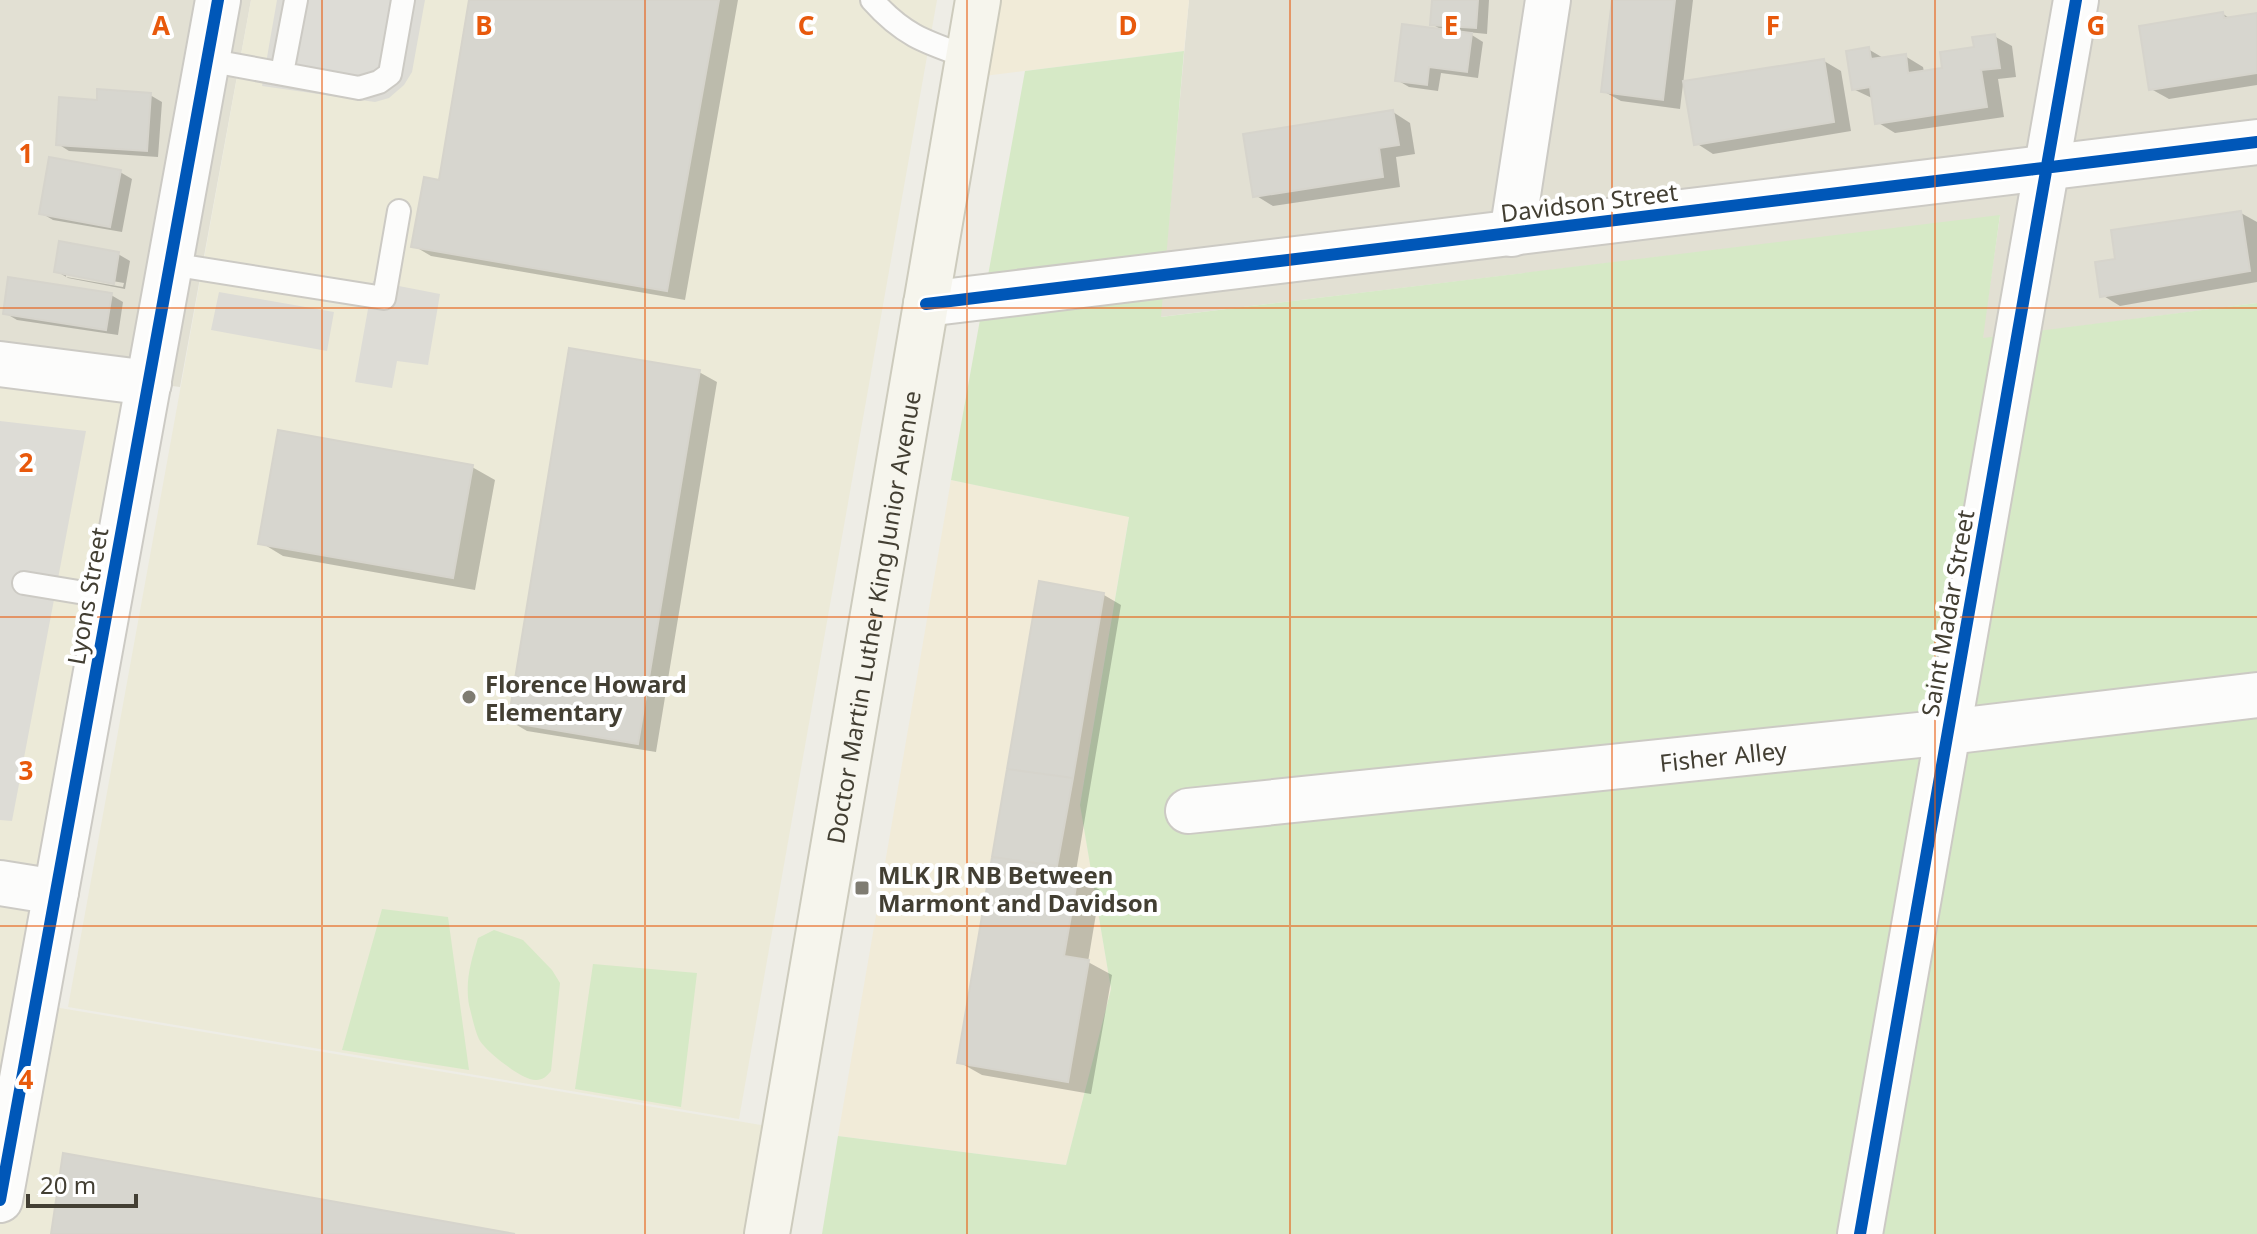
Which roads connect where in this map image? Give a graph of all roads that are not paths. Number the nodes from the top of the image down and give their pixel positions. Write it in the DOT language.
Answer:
graph roads {
  1 [pos="218,0"];
  2 [pos="296,0"];
  3 [pos="403,0"];
  4 [pos="872,0"];
  5 [pos="978,0"];
  6 [pos="1548,0"];
  7 [pos="2076,0"];
  8 [pos="968,57"];
  9 [pos="207,60"];
  10 [pos="282,73"];
  11 [pos="2257,142"];
  12 [pos="2047,168"];
  13 [pos="399,211"];
  14 [pos="1512,234"];
  15 [pos="170,264"];
  16 [pos="926,304"];
  17 [pos="0,364"];
  18 [pos="149,383"];
  19 [pos="24,583"];
  20 [pos="109,597"];
  21 [pos="2257,695"];
  22 [pos="1948,732"];
  23 [pos="1188,811"];
  24 [pos="0,883"];
  25 [pos="56,892"];
  26 [pos="0,1200"];
  27 [pos="767,1234"];
  28 [pos="1860,1234"];
  1 -- 9 [label="street, Lyons Street"];
  2 -- 10 [label="lane"];
  3 -- 10 [label="lane"];
  4 -- 8 [label="lane"];
  5 -- 8 [label="main road, Doctor Martin Luther King Junior Avenue"];
  6 -- 14 [label="street"];
  7 -- 12 [label="street, Saint Madar Street"];
  8 -- 16 [label="main road, Doctor Martin Luther King Junior Avenue"];
  9 -- 10 [label="lane"];
  9 -- 15 [label="street, Lyons Street"];
  11 -- 12 [label="street, Davidson Street"];
  12 -- 14 [label="street, Davidson Street"];
  12 -- 22 [label="street, Saint Madar Street"];
  13 -- 15 [label="lane"];
  14 -- 16 [label="street, Davidson Street"];
  15 -- 18 [label="street, Lyons Street"];
  16 -- 27 [label="main road, Doctor Martin Luther King Junior Avenue"];
  17 -- 18 [label="street"];
  18 -- 20 [label="street, Lyons Street"];
  19 -- 20 [label="lane"];
  20 -- 25 [label="street, Lyons Street"];
  21 -- 22 [label="street, Fisher Alley"];
  22 -- 23 [label="street, Fisher Alley"];
  22 -- 28 [label="street, Saint Madar Street"];
  24 -- 25 [label="street"];
  25 -- 26 [label="street, Lyons Street"];
}
